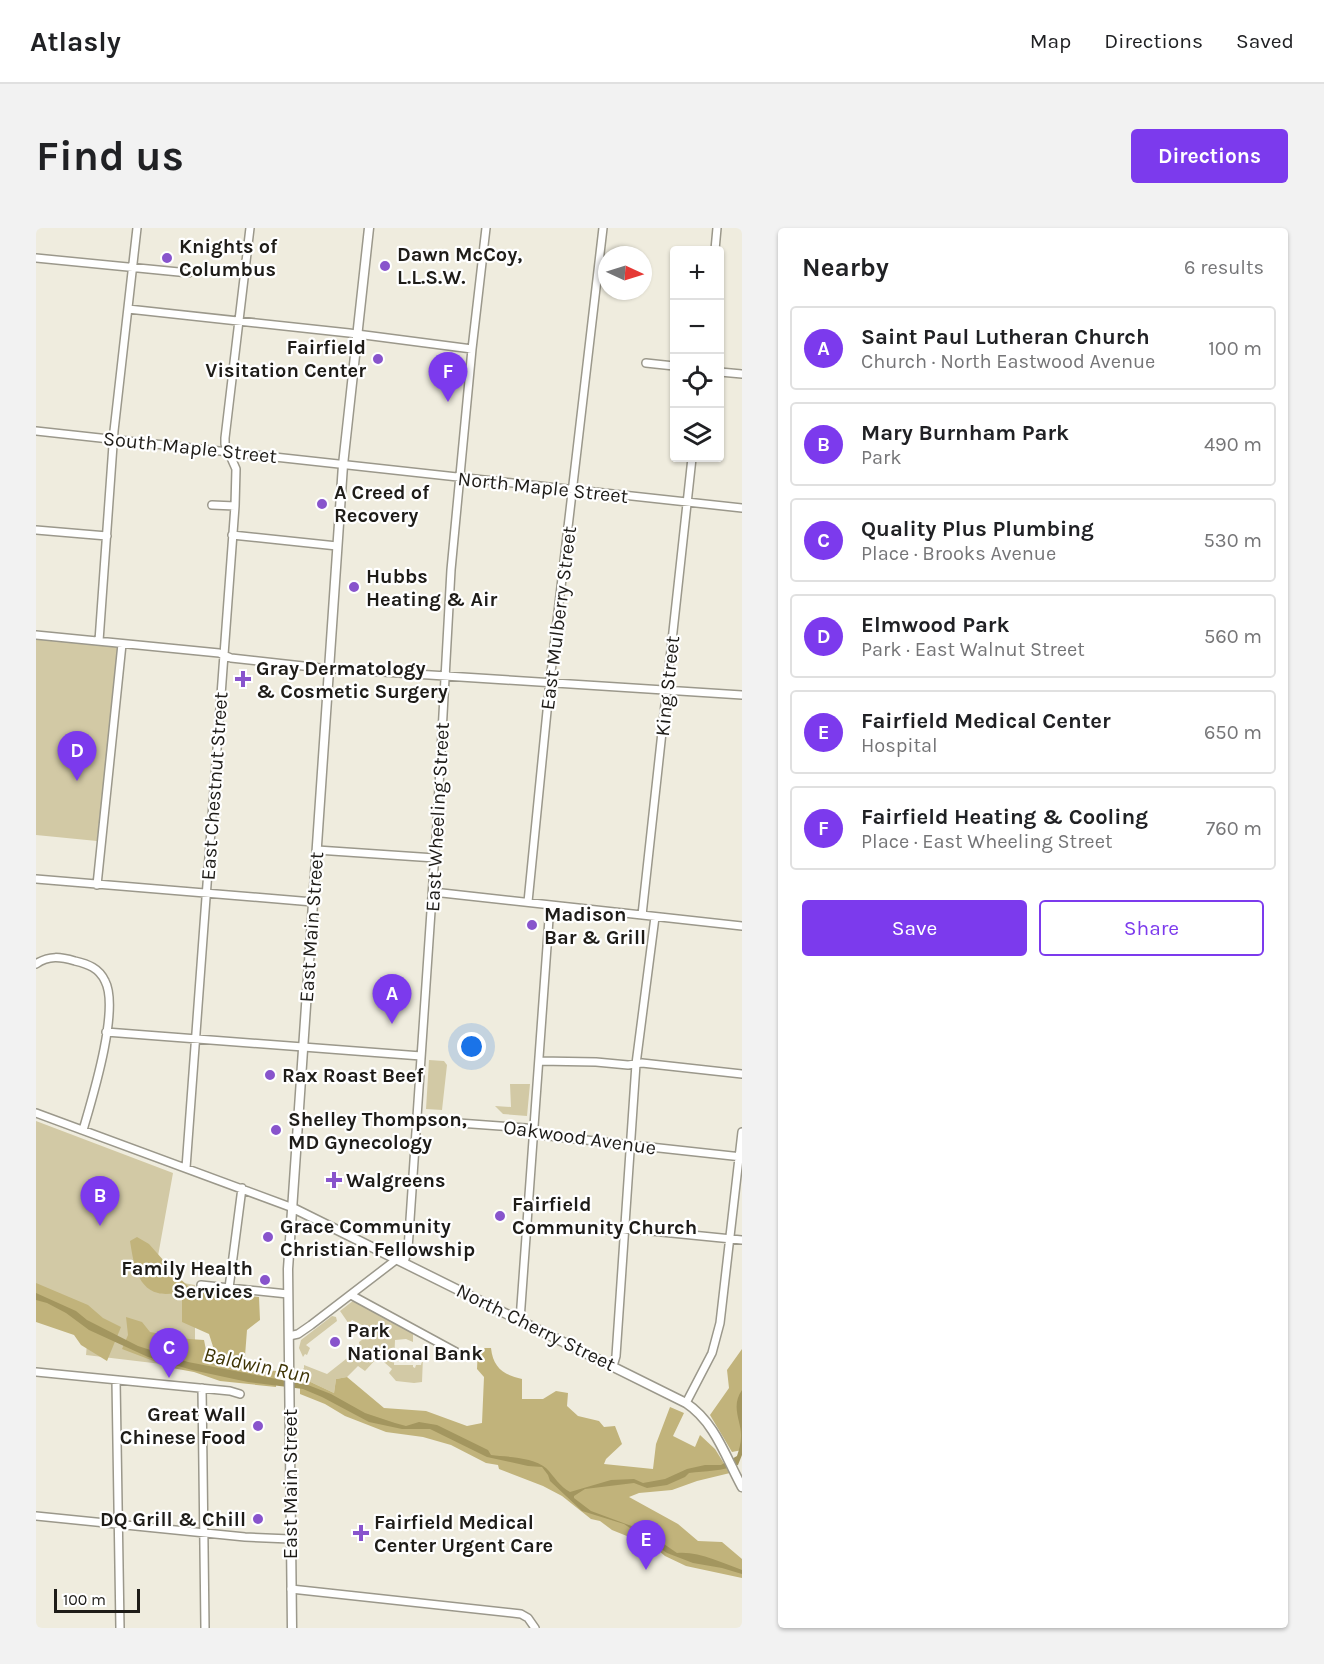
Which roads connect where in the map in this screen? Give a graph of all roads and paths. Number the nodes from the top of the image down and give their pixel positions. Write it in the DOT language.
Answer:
graph roads {
  1 [pos="137,228"];
  2 [pos="250,228"];
  3 [pos="369,228"];
  4 [pos="486,228"];
  5 [pos="603,228"];
  6 [pos="717,228"];
  7 [pos="715,246"];
  8 [pos="36,258"];
  9 [pos="132,267"];
  10 [pos="189,273"];
  11 [pos="128,309"];
  12 [pos="239,322"];
  13 [pos="357,334"];
  14 [pos="472,349"];
  15 [pos="645,363"];
  16 [pos="670,366"];
  17 [pos="724,372"];
  18 [pos="742,374"];
  19 [pos="36,432"];
  20 [pos="114,439"];
  21 [pos="230,451"];
  22 [pos="692,462"];
  23 [pos="343,465"];
  24 [pos="459,478"];
  25 [pos="573,489"];
  26 [pos="687,501"];
  27 [pos="212,505"];
  28 [pos="235,506"];
  29 [pos="742,508"];
  30 [pos="36,530"];
  31 [pos="232,535"];
  32 [pos="107,536"];
  33 [pos="337,546"];
  34 [pos="36,634"];
  35 [pos="99,641"];
  36 [pos="122,644"];
  37 [pos="225,657"];
  38 [pos="329,668"];
  39 [pos="445,676"];
  40 [pos="550,681"];
  41 [pos="667,690"];
  42 [pos="742,695"];
  43 [pos="317,850"];
  44 [pos="435,858"];
  45 [pos="36,879"];
  46 [pos="97,885"];
  47 [pos="433,892"];
  48 [pos="206,894"];
  49 [pos="313,902"];
  50 [pos="528,902"];
  51 [pos="550,905"];
  52 [pos="642,915"];
  53 [pos="655,917"];
  54 [pos="742,926"];
  55 [pos="36,964"];
  56 [pos="106,1032"];
  57 [pos="195,1038"];
  58 [pos="303,1047"];
  59 [pos="421,1056"];
  60 [pos="539,1061"];
  61 [pos="636,1064"];
  62 [pos="742,1074"];
  63 [pos="36,1113"];
  64 [pos="417,1120"];
  65 [pos="83,1130"];
  66 [pos="534,1131"];
  67 [pos="742,1132"];
  68 [pos="631,1145"];
  69 [pos="741,1157"];
  70 [pos="186,1168"];
  71 [pos="242,1188"];
  72 [pos="292,1208"];
  73 [pos="585,1228"];
  74 [pos="625,1230"];
  75 [pos="730,1239"];
  76 [pos="742,1240"];
  77 [pos="401,1261"];
  78 [pos="201,1285"];
  79 [pos="229,1288"];
  80 [pos="288,1294"];
  81 [pos="351,1295"];
  82 [pos="519,1320"];
  83 [pos="289,1336"];
  84 [pos="456,1352"];
  85 [pos="613,1366"];
  86 [pos="36,1372"];
  87 [pos="116,1380"];
  88 [pos="202,1388"];
  89 [pos="240,1394"];
  90 [pos="686,1403"];
  91 [pos="742,1487"];
  92 [pos="36,1516"];
  93 [pos="118,1524"];
  94 [pos="204,1532"];
  95 [pos="290,1539"];
  96 [pos="291,1589"];
  97 [pos="120,1628"];
  98 [pos="205,1628"];
  99 [pos="292,1628"];
  100 [pos="535,1628"];
  1 -- 9 [label="street"];
  2 -- 12 [label="street, East Chestnut Street"];
  3 -- 13 [label="main road, East Main Street"];
  4 -- 14 [label="street, East Wheeling Street"];
  5 -- 25 [label="street, East Mulberry Street"];
  6 -- 7 [label="street"];
  8 -- 9 [label="street"];
  9 -- 10 [label="street"];
  9 -- 11 [label="street"];
  11 -- 12 [label="street"];
  11 -- 20 [label="street"];
  12 -- 13 [label="street"];
  12 -- 21 [label="street, East Chestnut Street"];
  13 -- 14 [label="street"];
  13 -- 23 [label="main road, East Main Street"];
  14 -- 24 [label="street, East Wheeling Street"];
  15 -- 16 [label="street"];
  17 -- 18 [label="street"];
  19 -- 20 [label="street, South Maple Street"];
  20 -- 21 [label="street, South Maple Street"];
  20 -- 32 [label="street"];
  21 -- 23 [label="street, South Maple Street"];
  21 -- 28 [label="street, East Chestnut Street"];
  22 -- 26 [label="street, King Street"];
  23 -- 24 [label="street, North Maple Street"];
  23 -- 33 [label="main road, East Main Street"];
  24 -- 25 [label="street, North Maple Street"];
  24 -- 39 [label="street, East Wheeling Street"];
  25 -- 26 [label="street, North Maple Street"];
  25 -- 40 [label="street, East Mulberry Street"];
  26 -- 29 [label="street, North Maple Street"];
  26 -- 41 [label="street, King Street"];
  27 -- 28 [label="street"];
  28 -- 31 [label="street, East Chestnut Street"];
  30 -- 32 [label="street"];
  31 -- 33 [label="street"];
  31 -- 37 [label="street, East Chestnut Street"];
  32 -- 35 [label="street"];
  33 -- 38 [label="main road, East Main Street"];
  34 -- 35 [label="street"];
  35 -- 36 [label="street"];
  36 -- 37 [label="street"];
  36 -- 46 [label="street"];
  37 -- 38 [label="street"];
  37 -- 48 [label="street, East Chestnut Street"];
  38 -- 39 [label="street"];
  38 -- 43 [label="main road, East Main Street"];
  39 -- 40 [label="street"];
  39 -- 44 [label="street, East Wheeling Street"];
  40 -- 41 [label="street"];
  40 -- 50 [label="street, East Mulberry Street"];
  41 -- 42 [label="street"];
  41 -- 52 [label="street, King Street"];
  43 -- 44 [label="street"];
  43 -- 49 [label="main road, East Main Street"];
  44 -- 47 [label="street, East Wheeling Street"];
  45 -- 46 [label="street"];
  46 -- 48 [label="street"];
  47 -- 50 [label="street"];
  47 -- 59 [label="street, East Wheeling Street"];
  48 -- 49 [label="street"];
  48 -- 57 [label="street, East Chestnut Street"];
  49 -- 58 [label="main road, East Main Street"];
  50 -- 51 [label="street"];
  51 -- 52 [label="street"];
  51 -- 60 [label="street"];
  52 -- 53 [label="street"];
  53 -- 54 [label="street"];
  53 -- 61 [label="street"];
  55 -- 56 [label="street"];
  56 -- 57 [label="street"];
  56 -- 65 [label="street"];
  57 -- 58 [label="street"];
  57 -- 70 [label="street, East Chestnut Street"];
  58 -- 59 [label="street"];
  58 -- 72 [label="main road, East Main Street"];
  59 -- 64 [label="street, East Wheeling Street"];
  60 -- 61 [label="street"];
  60 -- 66 [label="street"];
  61 -- 62 [label="street"];
  61 -- 68 [label="street"];
  63 -- 65 [label="street"];
  64 -- 66 [label="street, Oakwood Avenue"];
  64 -- 77 [label="street, East Wheeling Street"];
  65 -- 70 [label="street"];
  66 -- 68 [label="street, Oakwood Avenue"];
  66 -- 82 [label="street"];
  67 -- 69 [label="street"];
  68 -- 69 [label="street, Oakwood Avenue"];
  68 -- 74 [label="street"];
  69 -- 75 [label="street"];
  70 -- 71 [label="street"];
  71 -- 72 [label="street"];
  71 -- 79 [label="street"];
  72 -- 77 [label="main road, North Cherry Street"];
  72 -- 80 [label="main road, East Main Street"];
  73 -- 74 [label="street"];
  74 -- 75 [label="street"];
  74 -- 85 [label="street"];
  75 -- 76 [label="street"];
  75 -- 90 [label="street"];
  77 -- 81 [label="street"];
  77 -- 82 [label="main road, North Cherry Street"];
  78 -- 79 [label="street"];
  79 -- 80 [label="street"];
  80 -- 83 [label="main road, East Main Street"];
  81 -- 83 [label="street"];
  81 -- 84 [label="street"];
  82 -- 85 [label="main road, North Cherry Street"];
  83 -- 95 [label="main road, East Main Street"];
  85 -- 90 [label="main road, North Cherry Street"];
  86 -- 87 [label="street"];
  87 -- 88 [label="street"];
  87 -- 93 [label="street"];
  88 -- 89 [label="street"];
  88 -- 94 [label="street"];
  90 -- 91 [label="main road, North Cherry Street"];
  92 -- 93 [label="street"];
  93 -- 94 [label="street"];
  93 -- 97 [label="street"];
  94 -- 95 [label="street"];
  94 -- 98 [label="street"];
  95 -- 96 [label="main road, East Main Street"];
  96 -- 99 [label="main road, East Main Street"];
  96 -- 100 [label="street"];
}
